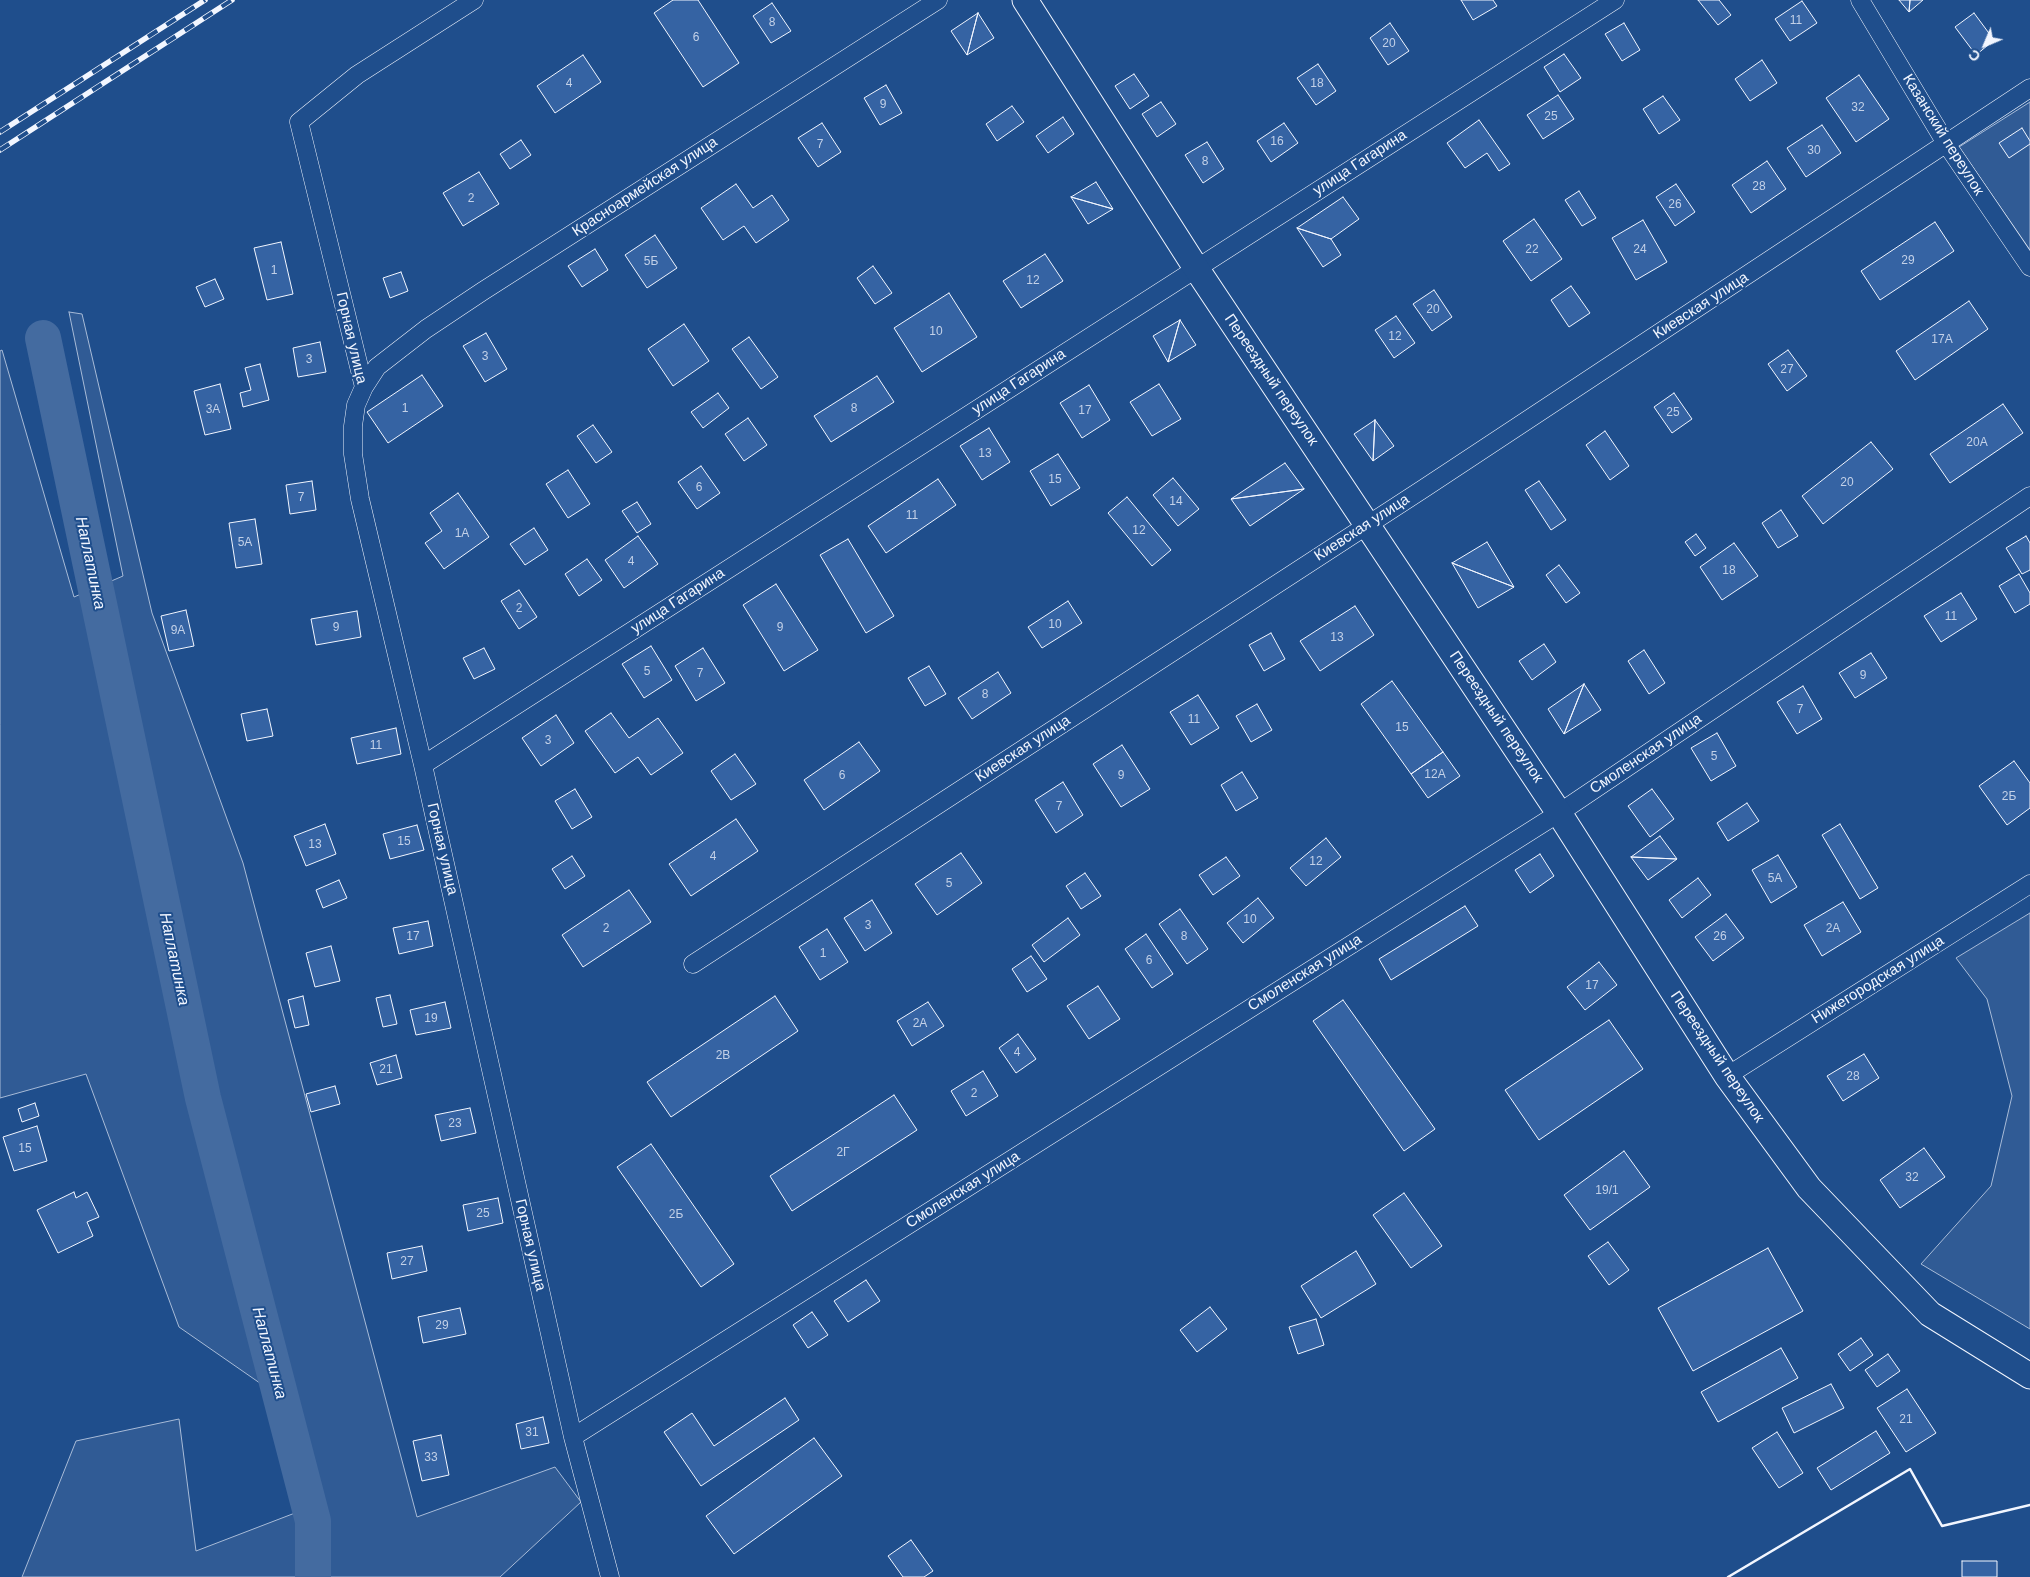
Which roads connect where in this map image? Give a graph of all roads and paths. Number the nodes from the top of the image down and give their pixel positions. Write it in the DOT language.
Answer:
graph roads {
  1 [pos="474,0"];
  2 [pos="938,0"];
  3 [pos="1025,0"];
  4 [pos="1615,0"];
  5 [pos="1860,0"];
  6 [pos="2030,88"];
  7 [pos="1947,145"];
  8 [pos="2030,267"];
  9 [pos="1196,268"];
  10 [pos="364,387"];
  11 [pos="2030,496"];
  12 [pos="1367,524"];
  13 [pos="423,765"];
  14 [pos="1558,813"];
  15 [pos="2030,884"];
  16 [pos="693,964"];
  17 [pos="1727,1076"];
  18 [pos="2030,1376"];
  19 [pos="573,1438"];
  20 [pos="610,1577"];
  1 -- 10 [label="street, Горная улица"];
  2 -- 10 [label="street, Красноармейская улица"];
  3 -- 9 [label="street, Переездный переулок"];
  4 -- 9 [label="street, улица Гагарина"];
  5 -- 7 [label="street, Казанский переулок"];
  6 -- 7 [label="street, Киевская улица"];
  7 -- 8 [label="street, Казанский переулок"];
  7 -- 12 [label="street, Киевская улица"];
  9 -- 12 [label="street, Переездный переулок"];
  9 -- 13 [label="street, улица Гагарина"];
  10 -- 13 [label="street, Горная улица"];
  11 -- 14 [label="street, Смоленская улица"];
  12 -- 14 [label="street, Переездный переулок"];
  12 -- 16 [label="street, Киевская улица"];
  13 -- 19 [label="street, Горная улица"];
  14 -- 17 [label="street, Переездный переулок"];
  14 -- 19 [label="street, Смоленская улица"];
  15 -- 17 [label="street, Нижегородская улица"];
  17 -- 18 [label="street, Переездный переулок"];
  19 -- 20 [label="street, Горная улица"];
}
